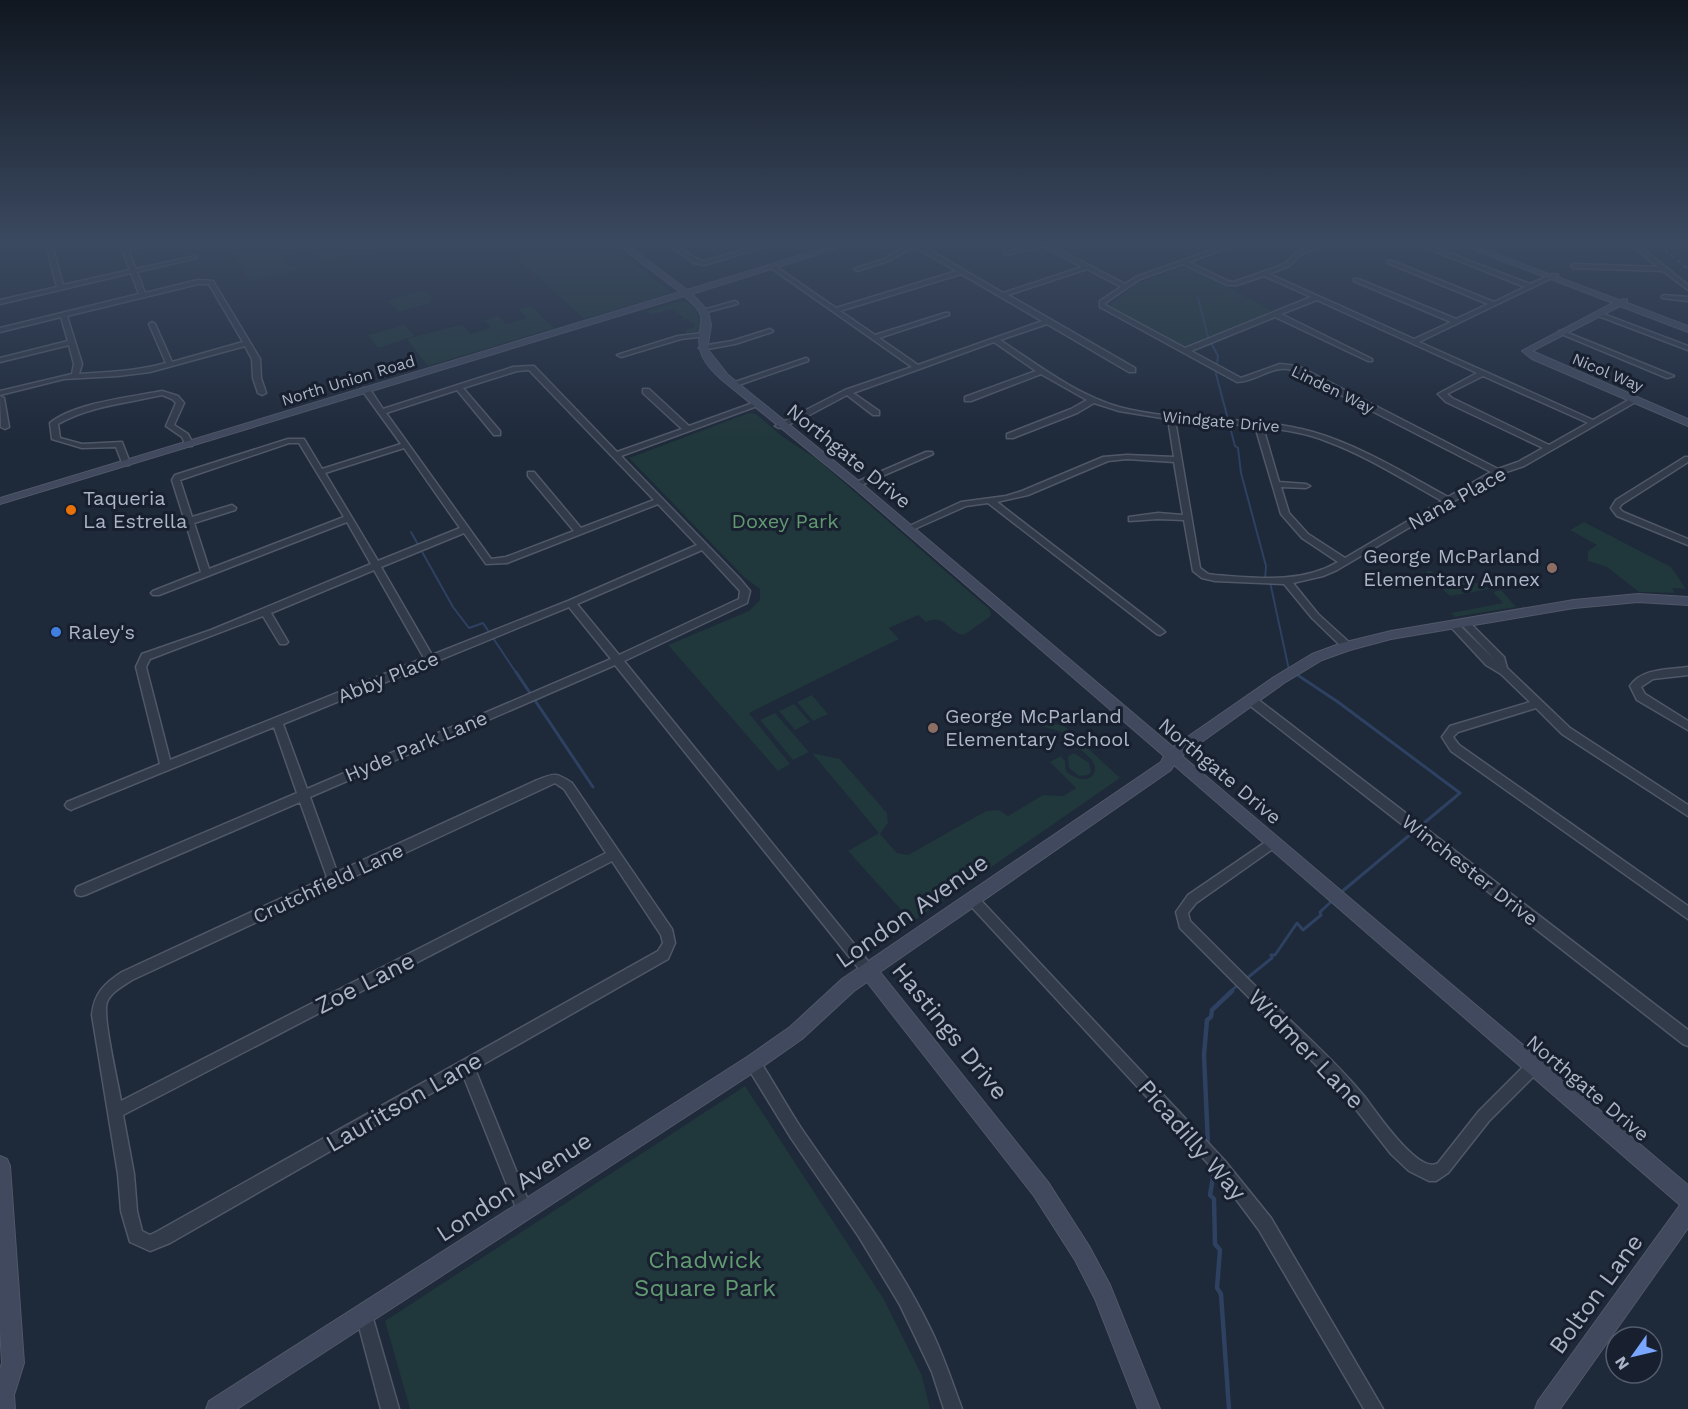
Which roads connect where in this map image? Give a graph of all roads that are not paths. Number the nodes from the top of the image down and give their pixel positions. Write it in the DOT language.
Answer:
graph roads {
  1 [pos="81,311"];
  2 [pos="228,311"];
  3 [pos="626,311"];
  4 [pos="703,311"];
  5 [pos="837,311"];
  6 [pos="1029,311"];
  7 [pos="1111,311"];
  8 [pos="1283,311"];
  9 [pos="1348,311"];
  10 [pos="1431,311"];
  11 [pos="1480,311"];
  12 [pos="1604,311"];
  13 [pos="1644,311"];
  14 [pos="948,314"];
  15 [pos="1275,314"];
  16 [pos="1598,314"];
  17 [pos="64,315"];
  18 [pos="1047,321"];
  19 [pos="1457,322"];
  20 [pos="152,324"];
  21 [pos="1688,327"];
  22 [pos="0,330"];
  23 [pos="770,332"];
  24 [pos="1562,332"];
  25 [pos="875,337"];
  26 [pos="995,340"];
  27 [pos="1415,341"];
  28 [pos="71,342"];
  29 [pos="703,342"];
  30 [pos="247,344"];
  31 [pos="1688,348"];
  32 [pos="1184,351"];
  33 [pos="621,355"];
  34 [pos="0,360"];
  35 [pos="806,360"];
  36 [pos="1370,360"];
  37 [pos="170,364"];
  38 [pos="917,367"];
  39 [pos="1132,370"];
  40 [pos="1042,371"];
  41 [pos="1482,373"];
  42 [pos="75,375"];
  43 [pos="105,375"];
  44 [pos="1670,376"];
  45 [pos="96,384"];
  46 [pos="733,384"];
  47 [pos="459,388"];
  48 [pos="366,390"];
  49 [pos="646,391"];
  50 [pos="848,392"];
  51 [pos="0,393"];
  52 [pos="262,393"];
  53 [pos="0,398"];
  54 [pos="968,399"];
  55 [pos="1093,400"];
  56 [pos="1635,400"];
  57 [pos="756,405"];
  58 [pos="381,412"];
  59 [pos="876,413"];
  60 [pos="1171,417"];
  61 [pos="1593,423"];
  62 [pos="1688,423"];
  63 [pos="1258,424"];
  64 [pos="780,426"];
  65 [pos="5,427"];
  66 [pos="687,429"];
  67 [pos="497,433"];
  68 [pos="1010,436"];
  69 [pos="189,444"];
  70 [pos="406,445"];
  71 [pos="1549,448"];
  72 [pos="929,454"];
  73 [pos="616,455"];
  74 [pos="1179,460"];
  75 [pos="1686,462"];
  76 [pos="126,463"];
  77 [pos="1497,471"];
  78 [pos="321,472"];
  79 [pos="531,474"];
  80 [pos="856,484"];
  81 [pos="1275,484"];
  82 [pos="1306,486"];
  83 [pos="0,501"];
  84 [pos="659,501"];
  85 [pos="991,501"];
  86 [pos="1448,501"];
  87 [pos="232,508"];
  88 [pos="349,518"];
  89 [pos="1187,518"];
  90 [pos="1132,519"];
  91 [pos="190,521"];
  92 [pos="466,529"];
  93 [pos="907,529"];
  94 [pos="579,532"];
  95 [pos="1688,542"];
  96 [pos="703,546"];
  97 [pos="1345,562"];
  98 [pos="375,565"];
  99 [pos="206,574"];
  100 [pos="1287,581"];
  101 [pos="156,593"];
  102 [pos="1688,601"];
  103 [pos="571,603"];
  104 [pos="265,611"];
  105 [pos="1460,624"];
  106 [pos="1160,632"];
  107 [pos="283,642"];
  108 [pos="1347,646"];
  109 [pos="430,660"];
  110 [pos="615,660"];
  111 [pos="1688,671"];
  112 [pos="1252,701"];
  113 [pos="1536,704"];
  114 [pos="277,721"];
  115 [pos="1688,726"];
  116 [pos="1171,756"];
  117 [pos="166,766"];
  118 [pos="556,778"];
  119 [pos="303,795"];
  120 [pos="71,805"];
  121 [pos="1688,811"];
  122 [pos="1273,842"];
  123 [pos="613,855"];
  124 [pos="334,880"];
  125 [pos="81,891"];
  126 [pos="972,899"];
  127 [pos="1688,913"];
  128 [pos="869,972"];
  129 [pos="1688,1039"];
  130 [pos="753,1063"];
  131 [pos="467,1067"];
  132 [pos="1533,1067"];
  133 [pos="116,1111"];
  134 [pos="0,1166"];
  135 [pos="1688,1198"];
  136 [pos="524,1210"];
  137 [pos="1688,1210"];
  138 [pos="364,1315"];
  139 [pos="2,1398"];
  140 [pos="217,1409"];
  141 [pos="390,1409"];
  142 [pos="953,1409"];
  143 [pos="1149,1409"];
  144 [pos="1374,1409"];
  145 [pos="1546,1409"];
  1 -- 17 [label="street"];
  2 -- 30 [label="street"];
  3 -- 48 [label="street, North Union Road"];
  4 -- 29 [label="street"];
  5 -- 25 [label="street"];
  6 -- 18 [label="street"];
  7 -- 32 [label="street, Linden Way"];
  8 -- 15 [label="street"];
  9 -- 27 [label="street"];
  10 -- 19 [label="street"];
  11 -- 19 [label="street"];
  12 -- 16 [label="street"];
  13 -- 21 [label="street"];
  14 -- 25 [label="street"];
  15 -- 32 [label="street"];
  15 -- 36 [label="street"];
  16 -- 24 [label="street"];
  16 -- 31 [label="street"];
  17 -- 22 [label="street"];
  17 -- 28 [label="street"];
  18 -- 26 [label="street"];
  18 -- 39 [label="street"];
  19 -- 27 [label="street"];
  20 -- 37 [label="street"];
  23 -- 29 [label="street"];
  24 -- 44 [label="street"];
  24 -- 56 [label="street, Nicol Way"];
  25 -- 38 [label="street"];
  26 -- 38 [label="street"];
  26 -- 40 [label="street, Windgate Drive"];
  27 -- 41 [label="street"];
  28 -- 34 [label="street"];
  28 -- 42 [label="street"];
  29 -- 33 [label="street"];
  29 -- 46 [label="street, Northgate Drive"];
  30 -- 37 [label="street"];
  30 -- 52 [label="street"];
  32 -- 77 [label="street, Linden Way"];
  35 -- 46 [label="street"];
  37 -- 43 [label="street"];
  38 -- 50 [label="street"];
  40 -- 54 [label="street"];
  40 -- 55 [label="street, Windgate Drive"];
  41 -- 61 [label="street"];
  41 -- 71 [label="street"];
  42 -- 43 [label="street"];
  42 -- 51 [label="street"];
  43 -- 45 [label="street"];
  46 -- 57 [label="street, Northgate Drive"];
  47 -- 58 [label="street"];
  47 -- 67 [label="street"];
  47 -- 73 [label="street"];
  48 -- 58 [label="street"];
  48 -- 69 [label="street, North Union Road"];
  49 -- 66 [label="street"];
  50 -- 59 [label="street"];
  50 -- 64 [label="street"];
  53 -- 65 [label="street"];
  55 -- 60 [label="street, Windgate Drive"];
  55 -- 68 [label="street"];
  56 -- 61 [label="street, Nana Place"];
  56 -- 62 [label="street, Nicol Way"];
  57 -- 64 [label="street, Northgate Drive"];
  57 -- 66 [label="street"];
  58 -- 70 [label="street"];
  60 -- 63 [label="street, Windgate Drive"];
  60 -- 74 [label="street, Nana Place"];
  61 -- 71 [label="street, Nana Place"];
  63 -- 81 [label="street"];
  63 -- 86 [label="street, Windgate Drive"];
  64 -- 80 [label="street, Northgate Drive"];
  66 -- 73 [label="street"];
  69 -- 76 [label="street, North Union Road"];
  69 -- 76 [label="street"];
  70 -- 78 [label="street"];
  70 -- 92 [label="street"];
  71 -- 77 [label="street, Nana Place"];
  72 -- 80 [label="street"];
  73 -- 84 [label="street"];
  74 -- 85 [label="street"];
  74 -- 89 [label="street, Nana Place"];
  75 -- 95 [label="street"];
  76 -- 83 [label="street, North Union Road"];
  77 -- 86 [label="street, Nana Place"];
  78 -- 88 [label="street"];
  78 -- 91 [label="street"];
  79 -- 94 [label="street"];
  80 -- 93 [label="street, Northgate Drive"];
  81 -- 82 [label="street"];
  81 -- 97 [label="street"];
  84 -- 94 [label="street"];
  84 -- 96 [label="street"];
  85 -- 93 [label="street"];
  85 -- 106 [label="street"];
  86 -- 97 [label="street, Nana Place"];
  87 -- 91 [label="street"];
  88 -- 98 [label="street"];
  88 -- 99 [label="street"];
  89 -- 90 [label="street"];
  89 -- 100 [label="street, Nana Place"];
  91 -- 99 [label="street"];
  92 -- 94 [label="street"];
  92 -- 98 [label="street"];
  93 -- 116 [label="street, Northgate Drive"];
  96 -- 103 [label="street, Abby Place"];
  96 -- 110 [label="street, Hyde Park Lane"];
  97 -- 100 [label="street, Nana Place"];
  98 -- 104 [label="street"];
  98 -- 109 [label="street"];
  99 -- 101 [label="street"];
  100 -- 108 [label="street"];
  102 -- 105 [label="street, London Avenue"];
  103 -- 109 [label="street, Abby Place"];
  103 -- 110 [label="street, Hastings Drive"];
  104 -- 107 [label="street"];
  104 -- 117 [label="street"];
  105 -- 108 [label="street, London Avenue"];
  105 -- 113 [label="street"];
  108 -- 112 [label="street, London Avenue"];
  109 -- 114 [label="street, Abby Place"];
  110 -- 119 [label="street, Hyde Park Lane"];
  110 -- 128 [label="street, Hastings Drive"];
  111 -- 115 [label="street"];
  112 -- 116 [label="street, London Avenue"];
  112 -- 129 [label="street, Winchester Drive"];
  113 -- 121 [label="street"];
  113 -- 127 [label="street"];
  114 -- 117 [label="street, Abby Place"];
  114 -- 119 [label="street"];
  116 -- 122 [label="street, Northgate Drive"];
  116 -- 126 [label="street, London Avenue"];
  117 -- 120 [label="street, Abby Place"];
  118 -- 123 [label="street, Lauritson Lane"];
  118 -- 124 [label="street, Crutchfield Lane"];
  119 -- 124 [label="street"];
  119 -- 125 [label="street, Hyde Park Lane"];
  122 -- 132 [label="street, Northgate Drive"];
  122 -- 132 [label="street, Widmer Lane"];
  123 -- 131 [label="street, Lauritson Lane"];
  123 -- 133 [label="street, Zoe Lane"];
  124 -- 133 [label="street, Crutchfield Lane"];
  126 -- 128 [label="street, London Avenue"];
  126 -- 144 [label="street, Picadilly Way"];
  128 -- 130 [label="street, London Avenue"];
  128 -- 143 [label="street, Hastings Drive"];
  130 -- 136 [label="street, London Avenue"];
  130 -- 142 [label="street"];
  131 -- 133 [label="street, Lauritson Lane"];
  131 -- 136 [label="street"];
  132 -- 135 [label="street, Northgate Drive"];
  134 -- 139 [label="street"];
  136 -- 138 [label="street, London Avenue"];
  137 -- 145 [label="street, Bolton Lane"];
  138 -- 140 [label="street, London Avenue"];
  138 -- 141 [label="street"];
}
